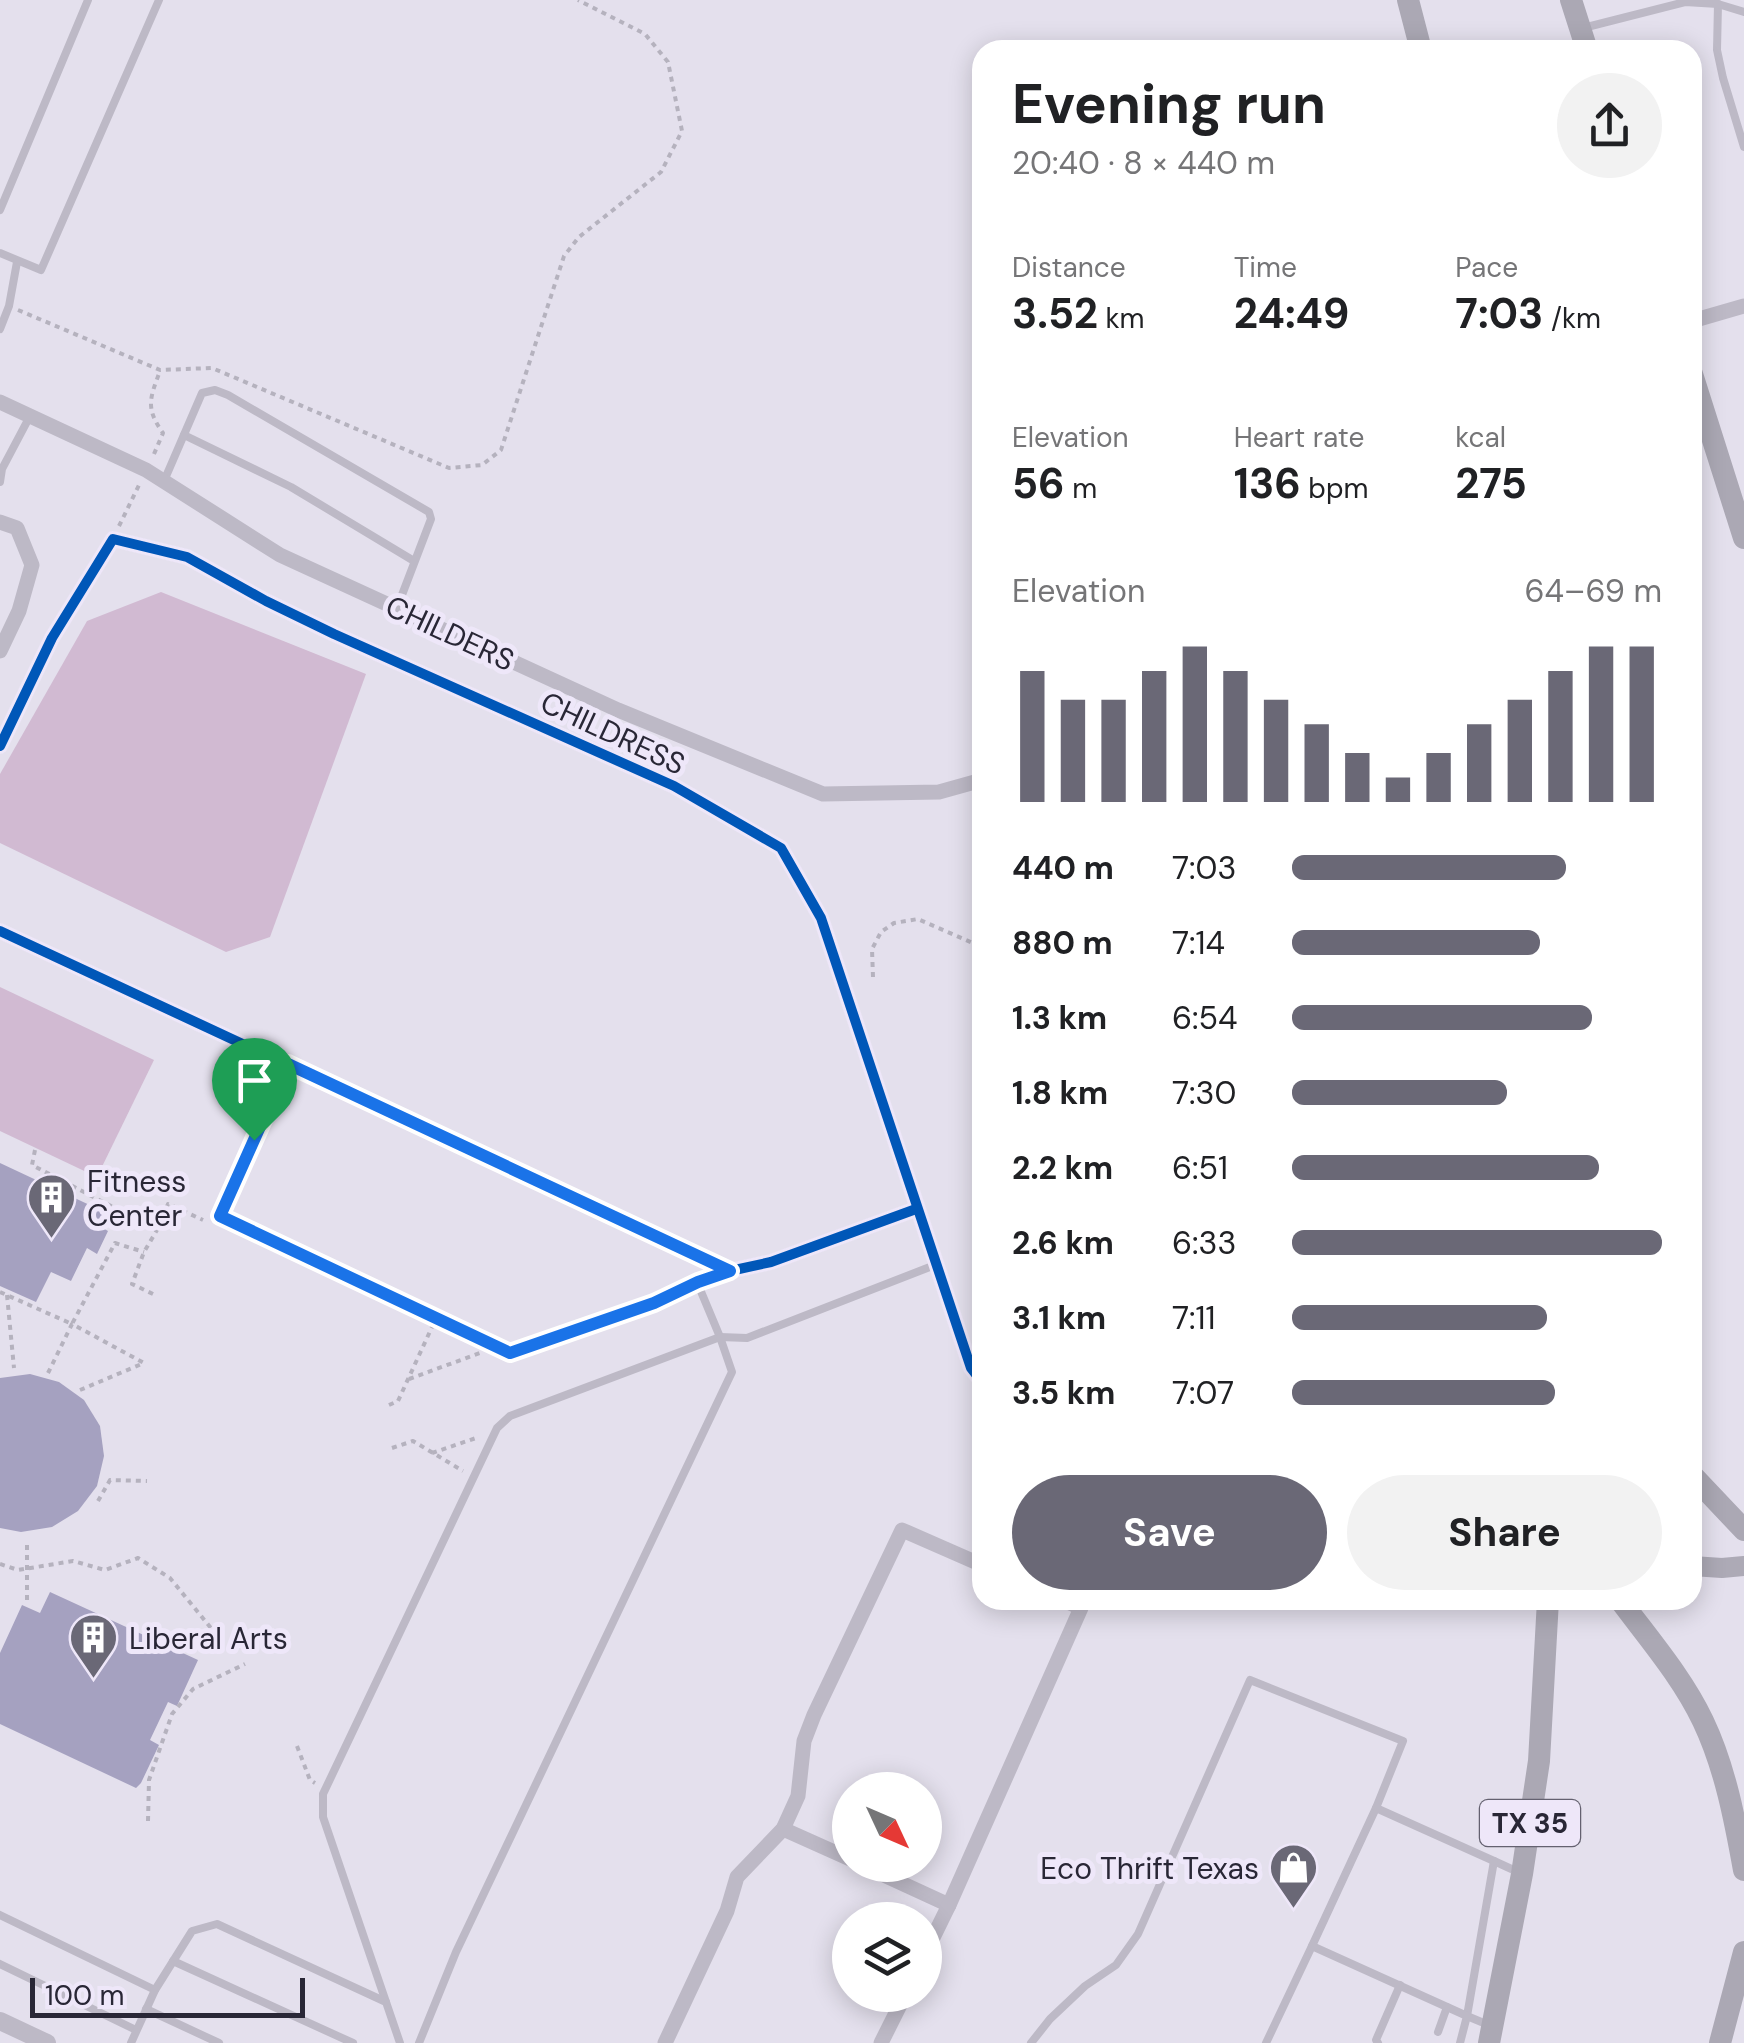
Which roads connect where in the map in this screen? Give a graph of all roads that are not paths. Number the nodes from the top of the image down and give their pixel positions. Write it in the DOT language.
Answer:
graph roads {
  1 [pos="88,0"];
  2 [pos="158,0"];
  3 [pos="1408,0"];
  4 [pos="1571,0"];
  5 [pos="1718,4"];
  6 [pos="1744,12"];
  7 [pos="1418,40"];
  8 [pos="1584,40"];
  9 [pos="1744,147"];
  10 [pos="0,210"];
  11 [pos="0,253"];
  12 [pos="17,262"];
  13 [pos="1744,306"];
  14 [pos="1702,318"];
  15 [pos="0,329"];
  16 [pos="0,402"];
  17 [pos="1702,406"];
  18 [pos="30,416"];
  19 [pos="184,436"];
  20 [pos="164,481"];
  21 [pos="0,482"];
  22 [pos="0,522"];
  23 [pos="1744,538"];
  24 [pos="414,561"];
  25 [pos="397,608"];
  26 [pos="0,651"];
  27 [pos="0,746"];
  28 [pos="972,783"];
  29 [pos="0,931"];
  30 [pos="288,1064"];
  31 [pos="916,1209"];
  32 [pos="935,1265"];
  33 [pos="730,1271"];
  34 [pos="698,1282"];
  35 [pos="720,1338"];
  36 [pos="972,1370"];
  37 [pos="1702,1486"];
  38 [pos="1744,1530"];
  39 [pos="972,1561"];
  40 [pos="1744,1566"];
  41 [pos="1702,1567"];
  42 [pos="1079,1610"];
  43 [pos="1547,1610"];
  44 [pos="1627,1610"];
  45 [pos="1376,1808"];
  46 [pos="784,1829"];
  47 [pos="832,1851"];
  48 [pos="1494,1860"];
  49 [pos="1744,1870"];
  50 [pos="1522,1874"];
  51 [pos="899,1882"];
  52 [pos="949,1905"];
  53 [pos="0,1916"];
  54 [pos="942,1919"];
  55 [pos="1312,1946"];
  56 [pos="1744,1952"];
  57 [pos="173,1961"];
  58 [pos="0,1964"];
  59 [pos="1400,1985"];
  60 [pos="154,1990"];
  61 [pos="386,2002"];
  62 [pos="1738,2003"];
  63 [pos="1447,2007"];
  64 [pos="146,2009"];
  65 [pos="897,2012"];
  66 [pos="1467,2016"];
  67 [pos="0,2021"];
  68 [pos="136,2030"];
  69 [pos="1438,2032"];
  70 [pos="1491,2035"];
  71 [pos="47,2043"];
  72 [pos="131,2043"];
  73 [pos="220,2043"];
  74 [pos="352,2043"];
  75 [pos="400,2043"];
  76 [pos="419,2043"];
  77 [pos="665,2043"];
  78 [pos="882,2043"];
  79 [pos="1031,2043"];
  80 [pos="1266,2043"];
  81 [pos="1378,2043"];
  82 [pos="1460,2043"];
  83 [pos="1720,2043"];
  1 -- 10 [label="lane"];
  2 -- 12 [label="lane"];
  3 -- 7 [label="main road"];
  4 -- 8 [label="main road"];
  5 -- 6 [label="lane"];
  5 -- 8 [label="lane"];
  5 -- 9 [label="lane"];
  11 -- 12 [label="lane"];
  12 -- 15 [label="lane"];
  13 -- 14 [label="street"];
  16 -- 18 [label="street, CHILDERS"];
  17 -- 23 [label="main road"];
  18 -- 20 [label="street, CHILDERS"];
  18 -- 21 [label="lane"];
  19 -- 20 [label="lane"];
  19 -- 24 [label="lane"];
  19 -- 24 [label="lane"];
  20 -- 25 [label="street, CHILDERS"];
  22 -- 26 [label="street"];
  24 -- 25 [label="lane"];
  25 -- 28 [label="street, CHILDERS"];
  27 -- 31 [label="street, CHILDRESS"];
  29 -- 30 [label="street"];
  30 -- 33 [label="street"];
  30 -- 34 [label="lane"];
  31 -- 32 [label="street, CHILDRESS"];
  31 -- 33 [label="street"];
  32 -- 35 [label="lane"];
  32 -- 36 [label="street, CHILDRESS"];
  33 -- 34 [label="lane"];
  34 -- 35 [label="lane"];
  35 -- 61 [label="lane"];
  35 -- 76 [label="lane"];
  37 -- 38 [label="main road"];
  39 -- 46 [label="street"];
  40 -- 41 [label="main road"];
  42 -- 52 [label="street"];
  43 -- 50 [label="main road, TX 35"];
  44 -- 49 [label="main road"];
  45 -- 48 [label="lane"];
  45 -- 55 [label="lane"];
  45 -- 79 [label="lane"];
  46 -- 47 [label="street"];
  46 -- 77 [label="street"];
  48 -- 50 [label="lane"];
  48 -- 66 [label="lane"];
  50 -- 70 [label="main road, TX 35"];
  51 -- 52 [label="street"];
  52 -- 54 [label="street"];
  53 -- 60 [label="lane"];
  55 -- 59 [label="lane"];
  55 -- 80 [label="lane"];
  56 -- 62 [label="main road"];
  57 -- 60 [label="lane"];
  57 -- 61 [label="lane"];
  57 -- 74 [label="lane"];
  58 -- 68 [label="lane"];
  59 -- 63 [label="lane"];
  59 -- 81 [label="lane"];
  60 -- 64 [label="lane"];
  61 -- 75 [label="lane"];
  62 -- 83 [label="main road"];
  63 -- 66 [label="lane"];
  63 -- 69 [label="lane"];
  64 -- 68 [label="lane"];
  64 -- 73 [label="lane"];
  65 -- 78 [label="street"];
  66 -- 70 [label="lane"];
  66 -- 82 [label="lane"];
  67 -- 71 [label="street"];
  68 -- 72 [label="lane"];
}
